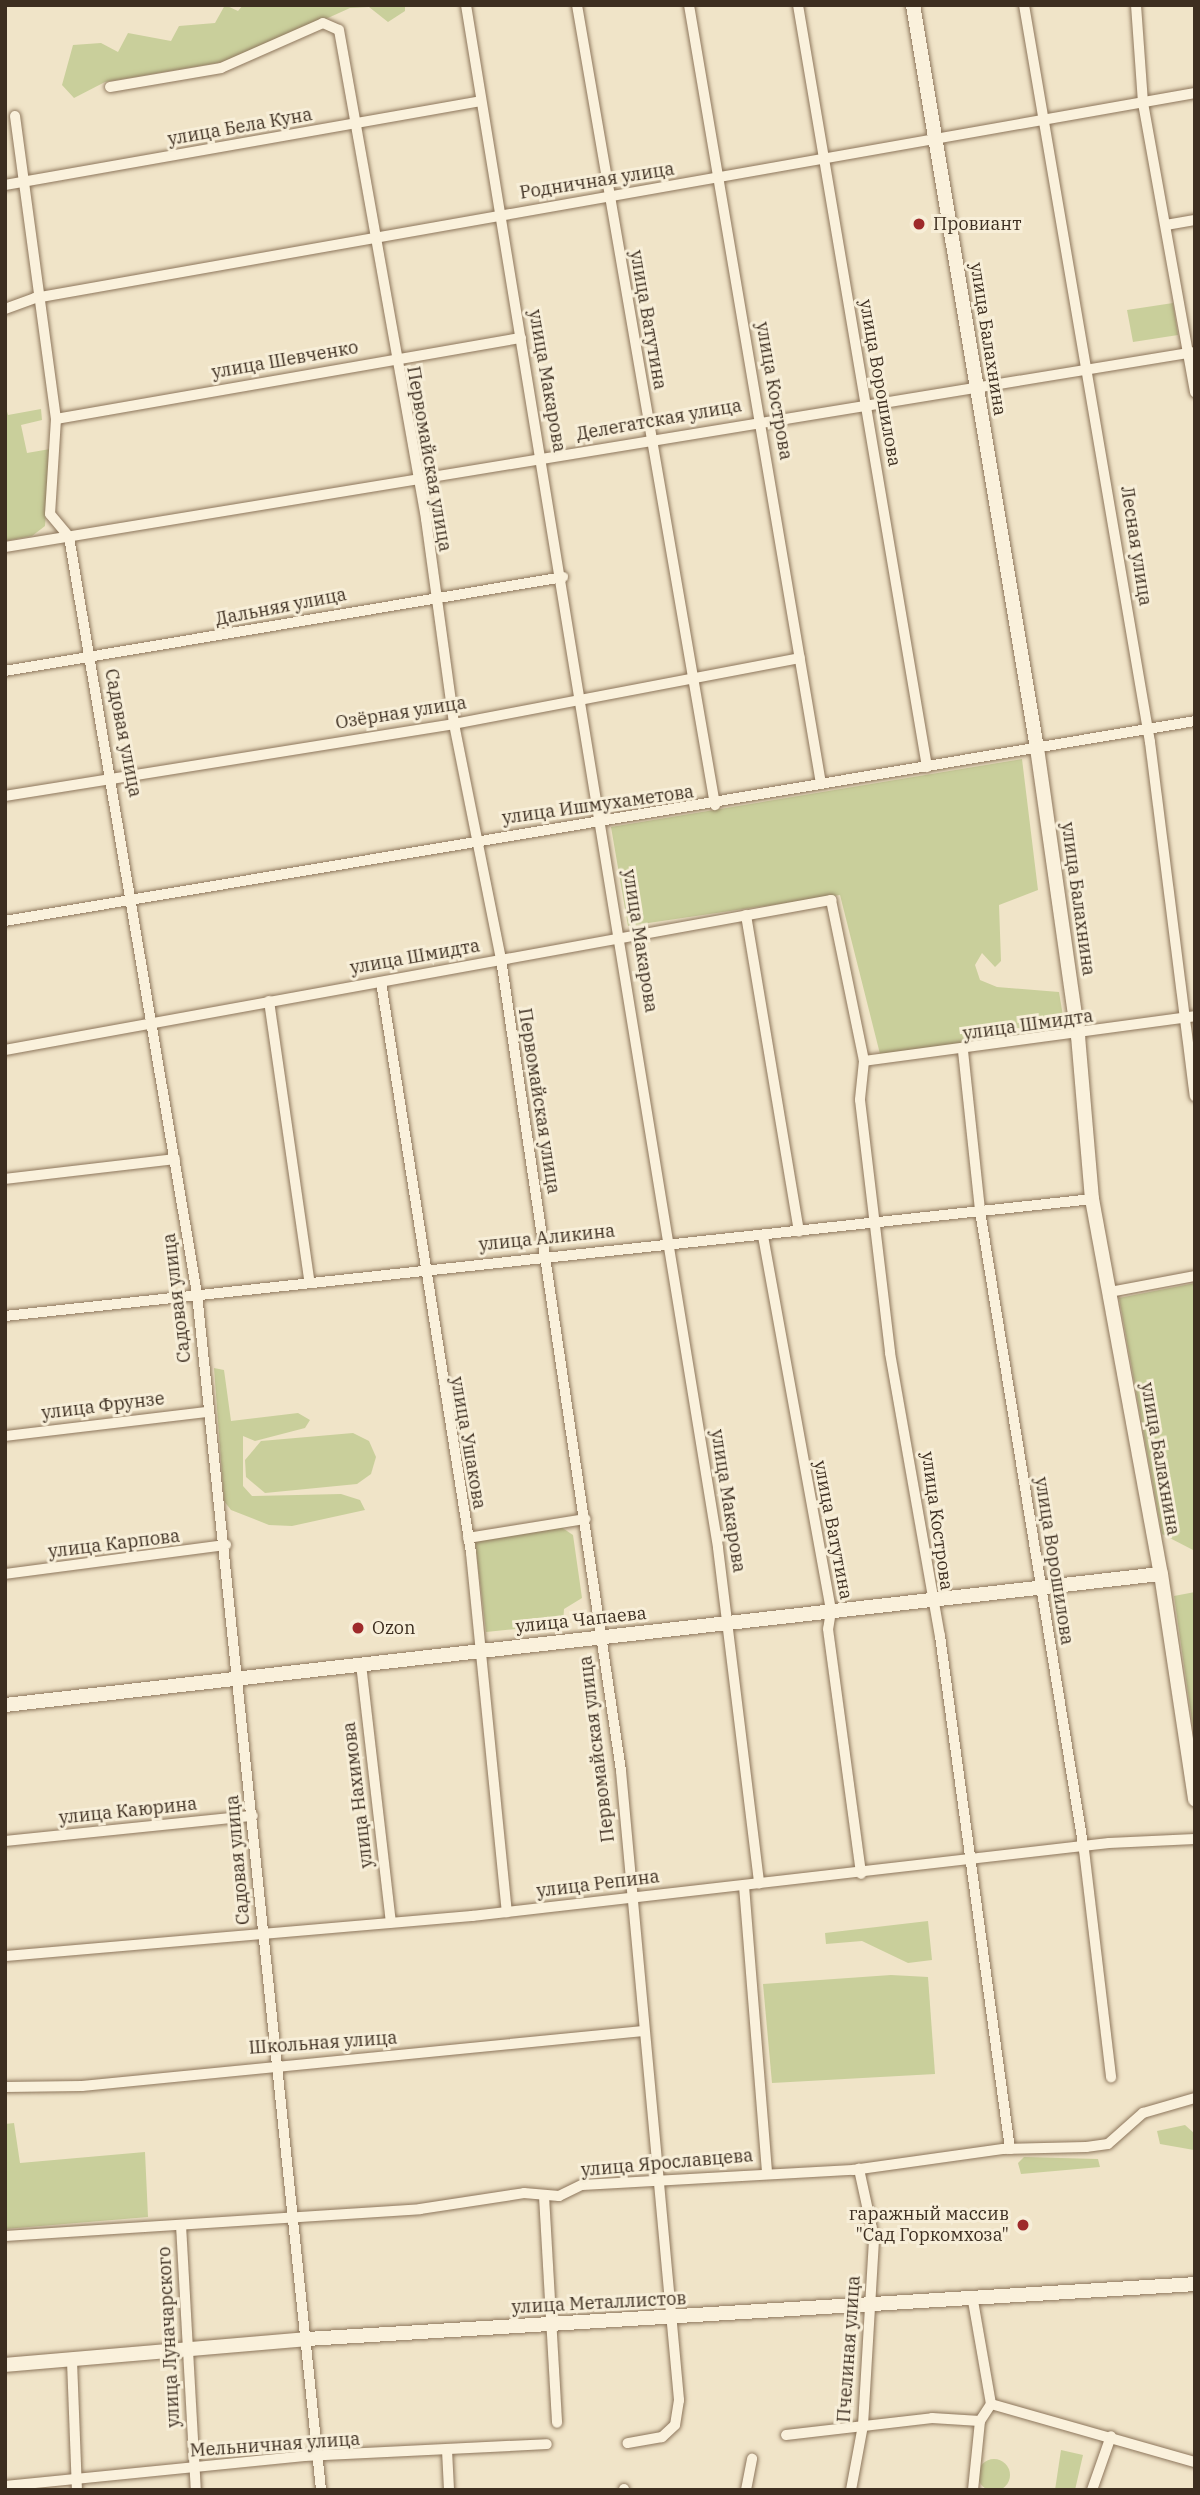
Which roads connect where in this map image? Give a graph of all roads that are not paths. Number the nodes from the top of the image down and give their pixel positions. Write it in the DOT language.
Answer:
graph roads {
  1 [pos="466,5"];
  2 [pos="577,5"];
  3 [pos="689,5"];
  4 [pos="798,5"];
  5 [pos="913,5"];
  6 [pos="1024,5"];
  7 [pos="1136,5"];
  8 [pos="110,87"];
  9 [pos="1195,93"];
  10 [pos="481,101"];
  11 [pos="1143,103"];
  12 [pos="15,116"];
  13 [pos="1045,122"];
  14 [pos="355,124"];
  15 [pos="936,141"];
  16 [pos="823,160"];
  17 [pos="719,179"];
  18 [pos="23,181"];
  19 [pos="5,185"];
  20 [pos="610,198"];
  21 [pos="501,214"];
  22 [pos="1195,220"];
  23 [pos="1166,225"];
  24 [pos="374,239"];
  25 [pos="35,298"];
  26 [pos="5,309"];
  27 [pos="521,338"];
  28 [pos="1191,352"];
  29 [pos="394,358"];
  30 [pos="1087,368"];
  31 [pos="976,385"];
  32 [pos="1195,392"];
  33 [pos="865,403"];
  34 [pos="56,419"];
  35 [pos="762,420"];
  36 [pos="651,440"];
  37 [pos="542,457"];
  38 [pos="415,479"];
  39 [pos="69,537"];
  40 [pos="5,547"];
  41 [pos="564,577"];
  42 [pos="433,598"];
  43 [pos="91,657"];
  44 [pos="800,658"];
  45 [pos="5,671"];
  46 [pos="694,680"];
  47 [pos="583,698"];
  48 [pos="1195,722"];
  49 [pos="454,724"];
  50 [pos="1147,726"];
  51 [pos="1037,748"];
  52 [pos="927,767"];
  53 [pos="115,779"];
  54 [pos="821,784"];
  55 [pos="5,796"];
  56 [pos="715,805"];
  57 [pos="603,819"];
  58 [pos="475,841"];
  59 [pos="831,900"];
  60 [pos="136,901"];
  61 [pos="746,915"];
  62 [pos="5,921"];
  63 [pos="623,938"];
  64 [pos="501,960"];
  65 [pos="381,982"];
  66 [pos="269,1001"];
  67 [pos="1191,1017"];
  68 [pos="156,1025"];
  69 [pos="1078,1036"];
  70 [pos="5,1050"];
  71 [pos="963,1051"];
  72 [pos="864,1061"];
  73 [pos="1195,1096"];
  74 [pos="175,1159"];
  75 [pos="5,1179"];
  76 [pos="1092,1199"];
  77 [pos="980,1211"];
  78 [pos="877,1223"];
  79 [pos="799,1232"];
  80 [pos="763,1236"];
  81 [pos="668,1243"];
  82 [pos="545,1256"];
  83 [pos="423,1268"];
  84 [pos="1195,1276"];
  85 [pos="309,1280"];
  86 [pos="1110,1292"];
  87 [pos="197,1294"];
  88 [pos="5,1316"];
  89 [pos="206,1412"];
  90 [pos="5,1436"];
  91 [pos="585,1519"];
  92 [pos="468,1538"];
  93 [pos="226,1545"];
  94 [pos="5,1574"];
  95 [pos="1161,1574"];
  96 [pos="1040,1588"];
  97 [pos="930,1600"];
  98 [pos="831,1611"];
  99 [pos="729,1623"];
  100 [pos="601,1637"];
  101 [pos="482,1651"];
  102 [pos="360,1664"];
  103 [pos="235,1679"];
  104 [pos="5,1705"];
  105 [pos="1195,1799"];
  106 [pos="253,1816"];
  107 [pos="1195,1839"];
  108 [pos="5,1841"];
  109 [pos="1084,1850"];
  110 [pos="972,1862"];
  111 [pos="861,1874"];
  112 [pos="759,1884"];
  113 [pos="744,1886"];
  114 [pos="631,1897"];
  115 [pos="507,1912"];
  116 [pos="391,1922"];
  117 [pos="262,1931"];
  118 [pos="5,1956"];
  119 [pos="643,2031"];
  120 [pos="276,2064"];
  121 [pos="1111,2077"];
  122 [pos="5,2087"];
  123 [pos="1195,2098"];
  124 [pos="1010,2149"];
  125 [pos="859,2169"];
  126 [pos="767,2171"];
  127 [pos="661,2179"];
  128 [pos="544,2196"];
  129 [pos="293,2213"];
  130 [pos="181,2225"];
  131 [pos="5,2236"];
  132 [pos="1195,2284"];
  133 [pos="973,2301"];
  134 [pos="872,2307"];
  135 [pos="672,2318"];
  136 [pos="551,2325"];
  137 [pos="307,2339"];
  138 [pos="189,2351"];
  139 [pos="72,2361"];
  140 [pos="5,2365"];
  141 [pos="991,2404"];
  142 [pos="980,2421"];
  143 [pos="557,2423"];
  144 [pos="863,2425"];
  145 [pos="786,2435"];
  146 [pos="1111,2436"];
  147 [pos="628,2443"];
  148 [pos="547,2444"];
  149 [pos="447,2450"];
  150 [pos="318,2457"];
  151 [pos="751,2459"];
  152 [pos="1195,2462"];
  153 [pos="193,2467"];
  154 [pos="76,2477"];
  155 [pos="5,2486"];
  156 [pos="77,2490"];
  157 [pos="195,2490"];
  158 [pos="321,2490"];
  159 [pos="449,2490"];
  160 [pos="746,2490"];
  161 [pos="851,2490"];
  162 [pos="973,2490"];
  163 [pos="1092,2490"];
  1 -- 10 [label="street, улица Макарова"];
  2 -- 20 [label="street, улица Ватутина"];
  3 -- 17 [label="street, улица Кострова"];
  4 -- 16 [label="street, улица Ворошилова"];
  5 -- 15 [label="street, улица Балахнина"];
  6 -- 13 [label="street, Лесная улица"];
  7 -- 11 [label="street"];
  8 -- 14 [label="street, Первомайская улица"];
  9 -- 11 [label="street, Родничная улица"];
  10 -- 14 [label="street, улица Бела Куна"];
  10 -- 21 [label="street, улица Макарова"];
  11 -- 13 [label="street, Родничная улица"];
  11 -- 23 [label="street"];
  12 -- 18 [label="street, Садовая улица"];
  13 -- 15 [label="street, Родничная улица"];
  13 -- 30 [label="street, Лесная улица"];
  14 -- 18 [label="street, улица Бела Куна"];
  14 -- 24 [label="street, Первомайская улица"];
  15 -- 16 [label="street, Родничная улица"];
  15 -- 31 [label="street, улица Балахнина"];
  16 -- 17 [label="street, Родничная улица"];
  16 -- 33 [label="street, улица Ворошилова"];
  17 -- 20 [label="street, Родничная улица"];
  17 -- 35 [label="street, улица Кострова"];
  18 -- 19 [label="street, улица Бела Куна"];
  18 -- 25 [label="street, Садовая улица"];
  20 -- 21 [label="street, Родничная улица"];
  20 -- 36 [label="street, улица Ватутина"];
  21 -- 24 [label="street, Родничная улица"];
  21 -- 27 [label="street, улица Макарова"];
  22 -- 23 [label="street"];
  23 -- 28 [label="street"];
  24 -- 25 [label="street, Родничная улица"];
  24 -- 29 [label="street, Первомайская улица"];
  25 -- 26 [label="street, Родничная улица"];
  25 -- 34 [label="street, Садовая улица"];
  27 -- 29 [label="street, улица Шевченко"];
  27 -- 37 [label="street, улица Макарова"];
  28 -- 30 [label="street, Делегатская улица"];
  28 -- 32 [label="street"];
  29 -- 34 [label="street, улица Шевченко"];
  29 -- 38 [label="street, Первомайская улица"];
  30 -- 31 [label="street, Делегатская улица"];
  30 -- 50 [label="street, Лесная улица"];
  31 -- 33 [label="street, Делегатская улица"];
  31 -- 51 [label="street, улица Балахнина"];
  33 -- 35 [label="street, Делегатская улица"];
  33 -- 52 [label="street, улица Ворошилова"];
  34 -- 39 [label="street, Садовая улица"];
  35 -- 36 [label="street, Делегатская улица"];
  35 -- 44 [label="street, улица Кострова"];
  36 -- 37 [label="street, Делегатская улица"];
  36 -- 46 [label="street, улица Ватутина"];
  37 -- 38 [label="street, Делегатская улица"];
  37 -- 41 [label="street, улица Макарова"];
  38 -- 39 [label="street, Делегатская улица"];
  38 -- 42 [label="street, Первомайская улица"];
  39 -- 40 [label="street, Делегатская улица"];
  39 -- 43 [label="street, Садовая улица"];
  41 -- 42 [label="street, Дальняя улица"];
  41 -- 47 [label="street, улица Макарова"];
  42 -- 43 [label="street, Дальняя улица"];
  42 -- 49 [label="street, Первомайская улица"];
  43 -- 45 [label="street, Дальняя улица"];
  43 -- 53 [label="street, Садовая улица"];
  44 -- 46 [label="street, Озёрная улица"];
  44 -- 54 [label="street, улица Кострова"];
  46 -- 47 [label="street, Озёрная улица"];
  46 -- 56 [label="street, улица Ватутина"];
  47 -- 49 [label="street, Озёрная улица"];
  47 -- 57 [label="street, улица Макарова"];
  48 -- 50 [label="street, улица Ишмухаметова"];
  49 -- 53 [label="street, Озёрная улица"];
  49 -- 58 [label="street, Первомайская улица"];
  50 -- 51 [label="street, улица Ишмухаметова"];
  50 -- 67 [label="street, Лесная улица"];
  51 -- 52 [label="street, улица Ишмухаметова"];
  51 -- 69 [label="street, улица Балахнина"];
  52 -- 54 [label="street, улица Ишмухаметова"];
  53 -- 55 [label="street, Озёрная улица"];
  53 -- 60 [label="street, Садовая улица"];
  54 -- 56 [label="street, улица Ишмухаметова"];
  56 -- 57 [label="street, улица Ишмухаметова"];
  57 -- 58 [label="street, улица Ишмухаметова"];
  57 -- 63 [label="street, улица Макарова"];
  58 -- 60 [label="street, улица Ишмухаметова"];
  58 -- 64 [label="street, Первомайская улица"];
  59 -- 61 [label="street, улица Шмидта"];
  59 -- 72 [label="street, улица Кострова"];
  60 -- 62 [label="street, улица Ишмухаметова"];
  60 -- 68 [label="street, Садовая улица"];
  61 -- 63 [label="street, улица Шмидта"];
  61 -- 79 [label="street"];
  63 -- 64 [label="street, улица Шмидта"];
  63 -- 81 [label="street, улица Макарова"];
  64 -- 65 [label="street, улица Шмидта"];
  64 -- 82 [label="street, Первомайская улица"];
  65 -- 66 [label="street, улица Шмидта"];
  65 -- 83 [label="street, улица Ушакова"];
  66 -- 68 [label="street, улица Шмидта"];
  66 -- 85 [label="street"];
  67 -- 69 [label="street, улица Шмидта"];
  67 -- 73 [label="street, Лесная улица"];
  68 -- 70 [label="street, улица Шмидта"];
  68 -- 74 [label="street, Садовая улица"];
  69 -- 71 [label="street, улица Шмидта"];
  69 -- 76 [label="street, улица Балахнина"];
  71 -- 72 [label="street, улица Шмидта"];
  71 -- 77 [label="street, улица Ворошилова"];
  72 -- 78 [label="street, улица Кострова"];
  74 -- 75 [label="street"];
  74 -- 87 [label="street, Садовая улица"];
  76 -- 77 [label="street, улица Аликина"];
  76 -- 86 [label="street, улица Балахнина"];
  77 -- 78 [label="street, улица Аликина"];
  77 -- 96 [label="street, улица Ворошилова"];
  78 -- 79 [label="street, улица Аликина"];
  78 -- 97 [label="street, улица Кострова"];
  79 -- 80 [label="street, улица Аликина"];
  80 -- 81 [label="street, улица Аликина"];
  80 -- 98 [label="street, улица Ватутина"];
  81 -- 82 [label="street, улица Аликина"];
  81 -- 99 [label="street, улица Макарова"];
  82 -- 83 [label="street, улица Аликина"];
  82 -- 91 [label="street, Первомайская улица"];
  83 -- 85 [label="street, улица Аликина"];
  83 -- 92 [label="street, улица Ушакова"];
  84 -- 86 [label="street"];
  85 -- 87 [label="street, улица Аликина"];
  86 -- 95 [label="street, улица Балахнина"];
  87 -- 88 [label="street, улица Аликина"];
  87 -- 89 [label="street, Садовая улица"];
  89 -- 90 [label="street, улица Фрунзе"];
  89 -- 93 [label="street, Садовая улица"];
  91 -- 92 [label="street"];
  91 -- 100 [label="street, Первомайская улица"];
  92 -- 101 [label="street, улица Ушакова"];
  93 -- 94 [label="street, улица Карпова"];
  93 -- 103 [label="street, Садовая улица"];
  95 -- 96 [label="street, улица Чапаева"];
  95 -- 105 [label="street, улица Балахнина"];
  96 -- 97 [label="street, улица Чапаева"];
  96 -- 109 [label="street, улица Ворошилова"];
  97 -- 98 [label="street, улица Чапаева"];
  97 -- 110 [label="street, улица Кострова"];
  98 -- 99 [label="street, улица Чапаева"];
  98 -- 111 [label="street, улица Ватутина"];
  99 -- 100 [label="street, улица Чапаева"];
  99 -- 112 [label="street, улица Макарова"];
  100 -- 101 [label="street, улица Чапаева"];
  100 -- 114 [label="street, Первомайская улица"];
  101 -- 102 [label="street, улица Чапаева"];
  101 -- 115 [label="street, улица Ушакова"];
  102 -- 103 [label="street, улица Чапаева"];
  102 -- 116 [label="street, улица Нахимова"];
  103 -- 104 [label="street, улица Чапаева"];
  103 -- 106 [label="street, Садовая улица"];
  106 -- 108 [label="street, улица Каюрина"];
  106 -- 117 [label="street, Садовая улица"];
  107 -- 109 [label="street, улица Репина"];
  109 -- 110 [label="street, улица Репина"];
  109 -- 121 [label="street, улица Ворошилова"];
  110 -- 111 [label="street, улица Репина"];
  110 -- 124 [label="street, улица Кострова"];
  111 -- 112 [label="street, улица Репина"];
  112 -- 113 [label="street, улица Репина"];
  113 -- 114 [label="street, улица Репина"];
  113 -- 126 [label="street"];
  114 -- 115 [label="street, улица Репина"];
  114 -- 119 [label="street, Первомайская улица"];
  115 -- 116 [label="street, улица Репина"];
  116 -- 117 [label="street, улица Репина"];
  117 -- 118 [label="street, улица Репина"];
  117 -- 120 [label="street, Садовая улица"];
  119 -- 120 [label="street, Школьная улица"];
  119 -- 127 [label="street, Первомайская улица"];
  120 -- 122 [label="street, Школьная улица"];
  120 -- 129 [label="street, Садовая улица"];
  123 -- 124 [label="street, улица Ярославцева"];
  124 -- 125 [label="street, улица Ярославцева"];
  125 -- 126 [label="street, улица Ярославцева"];
  125 -- 134 [label="street, Пчелиная улица"];
  126 -- 127 [label="street, улица Ярославцева"];
  127 -- 128 [label="street, улица Ярославцева"];
  127 -- 135 [label="street, Первомайская улица"];
  128 -- 129 [label="street, улица Ярославцева"];
  128 -- 136 [label="street"];
  129 -- 130 [label="street, улица Ярославцева"];
  129 -- 137 [label="street, Садовая улица"];
  130 -- 131 [label="street, улица Ярославцева"];
  130 -- 138 [label="street, улица Луначарского"];
  132 -- 133 [label="street, улица Металлистов"];
  133 -- 134 [label="street, улица Металлистов"];
  133 -- 141 [label="street"];
  134 -- 135 [label="street, улица Металлистов"];
  134 -- 144 [label="street, Пчелиная улица"];
  135 -- 136 [label="street, улица Металлистов"];
  135 -- 147 [label="street, Первомайская улица"];
  136 -- 137 [label="street, улица Металлистов"];
  136 -- 143 [label="street"];
  137 -- 138 [label="street, улица Металлистов"];
  137 -- 150 [label="street, Садовая улица"];
  138 -- 139 [label="street, улица Металлистов"];
  138 -- 153 [label="street, улица Луначарского"];
  139 -- 140 [label="street, улица Металлистов"];
  139 -- 154 [label="street"];
  141 -- 142 [label="street"];
  141 -- 146 [label="street"];
  142 -- 144 [label="street"];
  142 -- 162 [label="street"];
  144 -- 145 [label="street"];
  144 -- 161 [label="street, Пчелиная улица"];
  146 -- 152 [label="street"];
  146 -- 163 [label="street"];
  148 -- 149 [label="street, Мельничная улица"];
  149 -- 150 [label="street, Мельничная улица"];
  149 -- 159 [label="street"];
  150 -- 153 [label="street, Мельничная улица"];
  150 -- 158 [label="street, Садовая улица"];
  151 -- 160 [label="street"];
  153 -- 154 [label="street, Мельничная улица"];
  153 -- 157 [label="street, улица Луначарского"];
  154 -- 155 [label="street, Мельничная улица"];
  154 -- 156 [label="street"];
}
